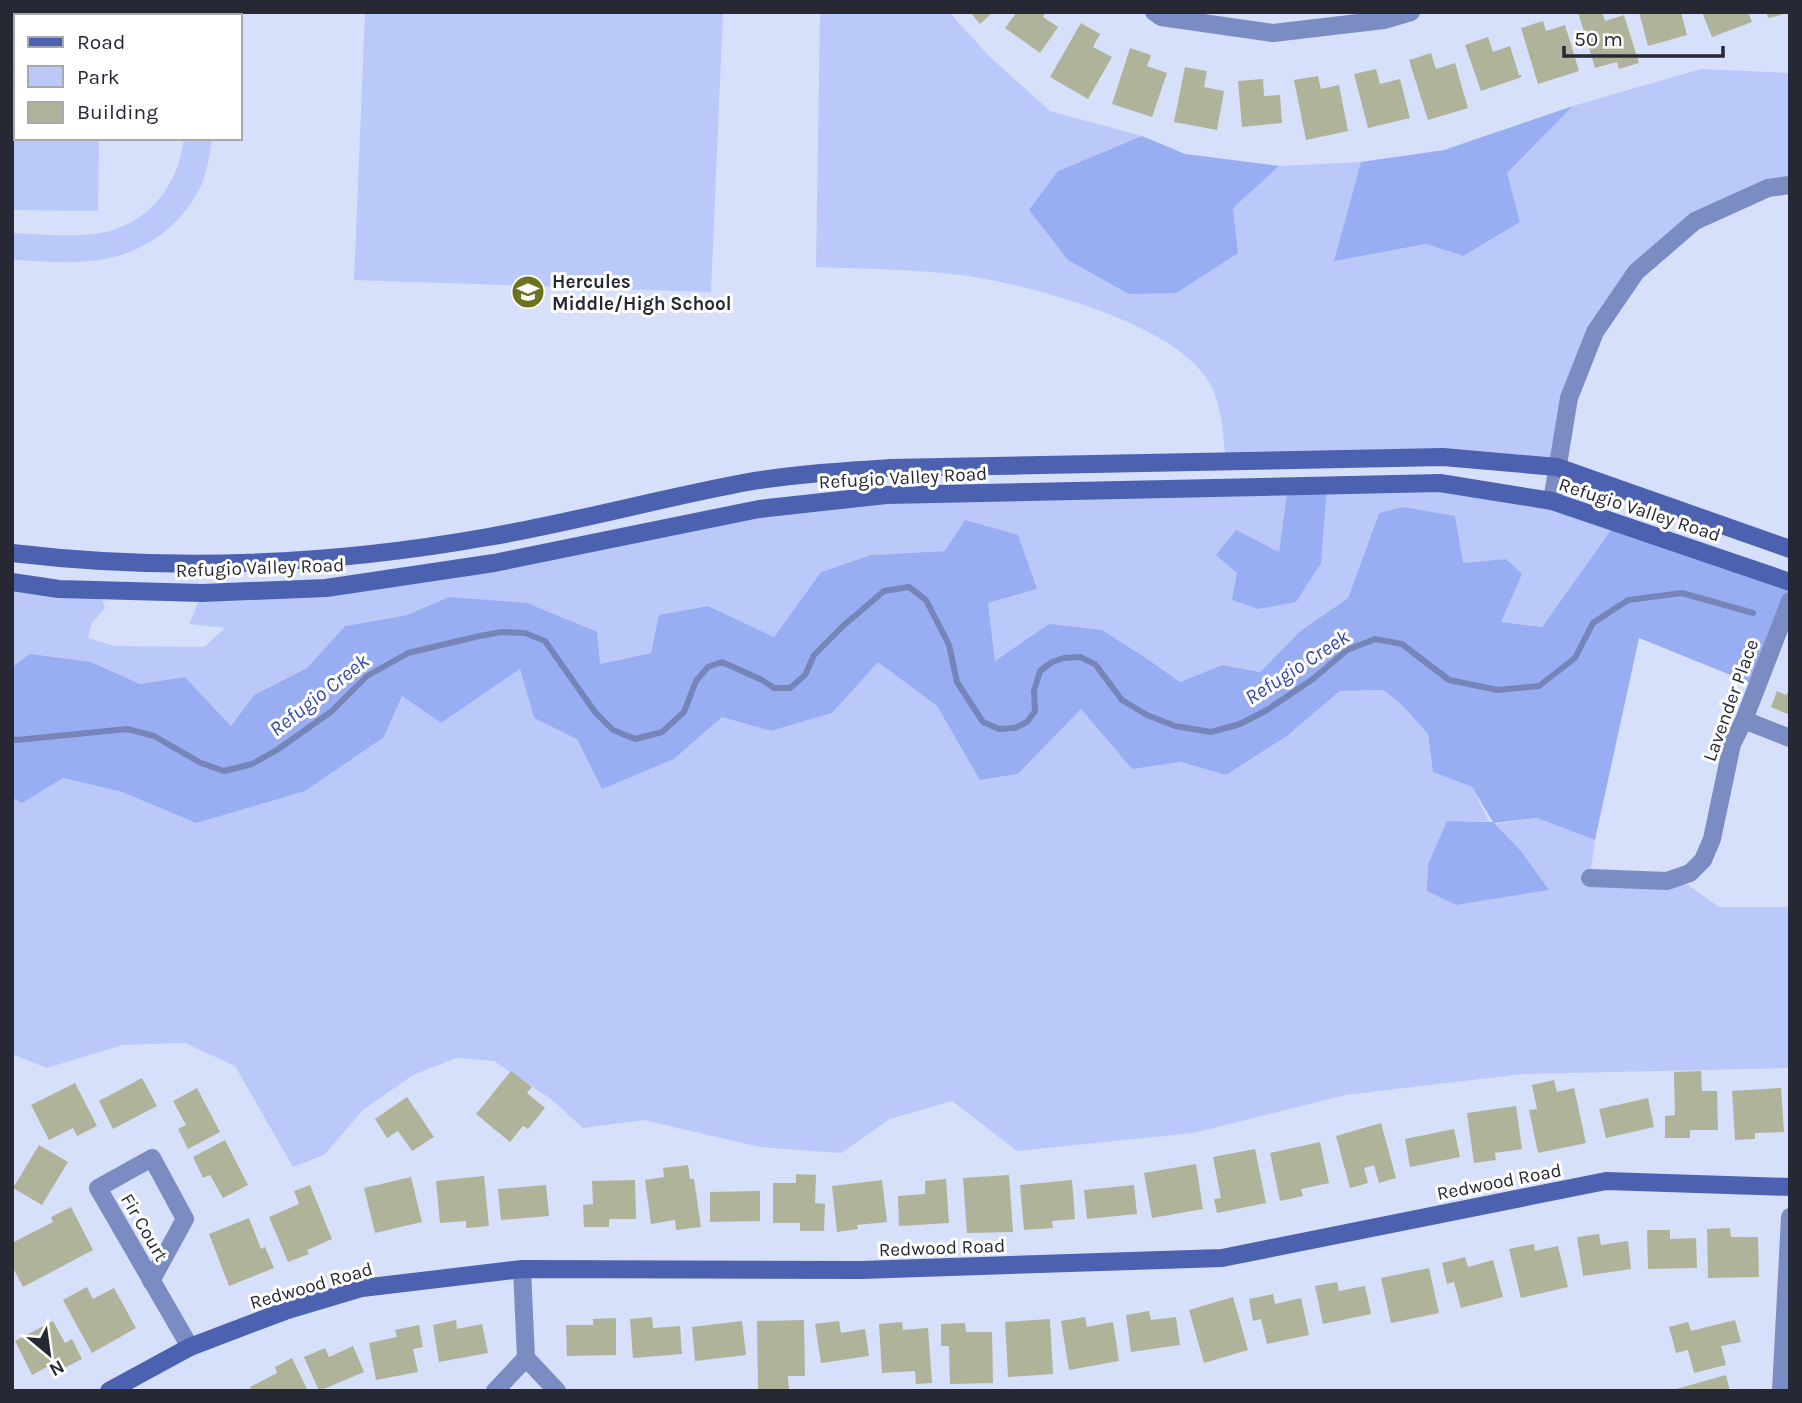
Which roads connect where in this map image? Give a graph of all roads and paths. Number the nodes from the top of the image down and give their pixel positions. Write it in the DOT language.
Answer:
graph roads {
  1 [pos="1154,12"];
  2 [pos="1411,12"];
  3 [pos="1790,185"];
  4 [pos="1558,467"];
  5 [pos="1552,501"];
  6 [pos="1790,549"];
  7 [pos="12,553"];
  8 [pos="12,582"];
  9 [pos="1790,582"];
  10 [pos="1790,601"];
  11 [pos="1744,720"];
  12 [pos="1790,738"];
  13 [pos="1590,878"];
  14 [pos="1790,1187"];
  15 [pos="1790,1217"];
  16 [pos="522,1269"];
  17 [pos="151,1281"];
  18 [pos="190,1347"];
  19 [pos="526,1358"];
  20 [pos="109,1391"];
  21 [pos="495,1391"];
  22 [pos="557,1391"];
  23 [pos="1780,1391"];
  1 -- 2 [label="street"];
  3 -- 4 [label="street"];
  4 -- 5 [label="street"];
  4 -- 6 [label="street, Refugio Valley Road"];
  4 -- 7 [label="street, Refugio Valley Road"];
  5 -- 8 [label="street, Refugio Valley Road"];
  5 -- 9 [label="street, Refugio Valley Road"];
  10 -- 11 [label="street, Lavender Place"];
  11 -- 12 [label="street"];
  11 -- 13 [label="street, Lavender Place"];
  14 -- 16 [label="street, Redwood Road"];
  15 -- 23 [label="street"];
  16 -- 18 [label="street, Redwood Road"];
  16 -- 19 [label="street"];
  17 -- 17 [label="street, Fir Court"];
  17 -- 18 [label="street, Fir Court"];
  18 -- 20 [label="street, Redwood Road"];
  19 -- 21 [label="street"];
  19 -- 22 [label="street"];
}
